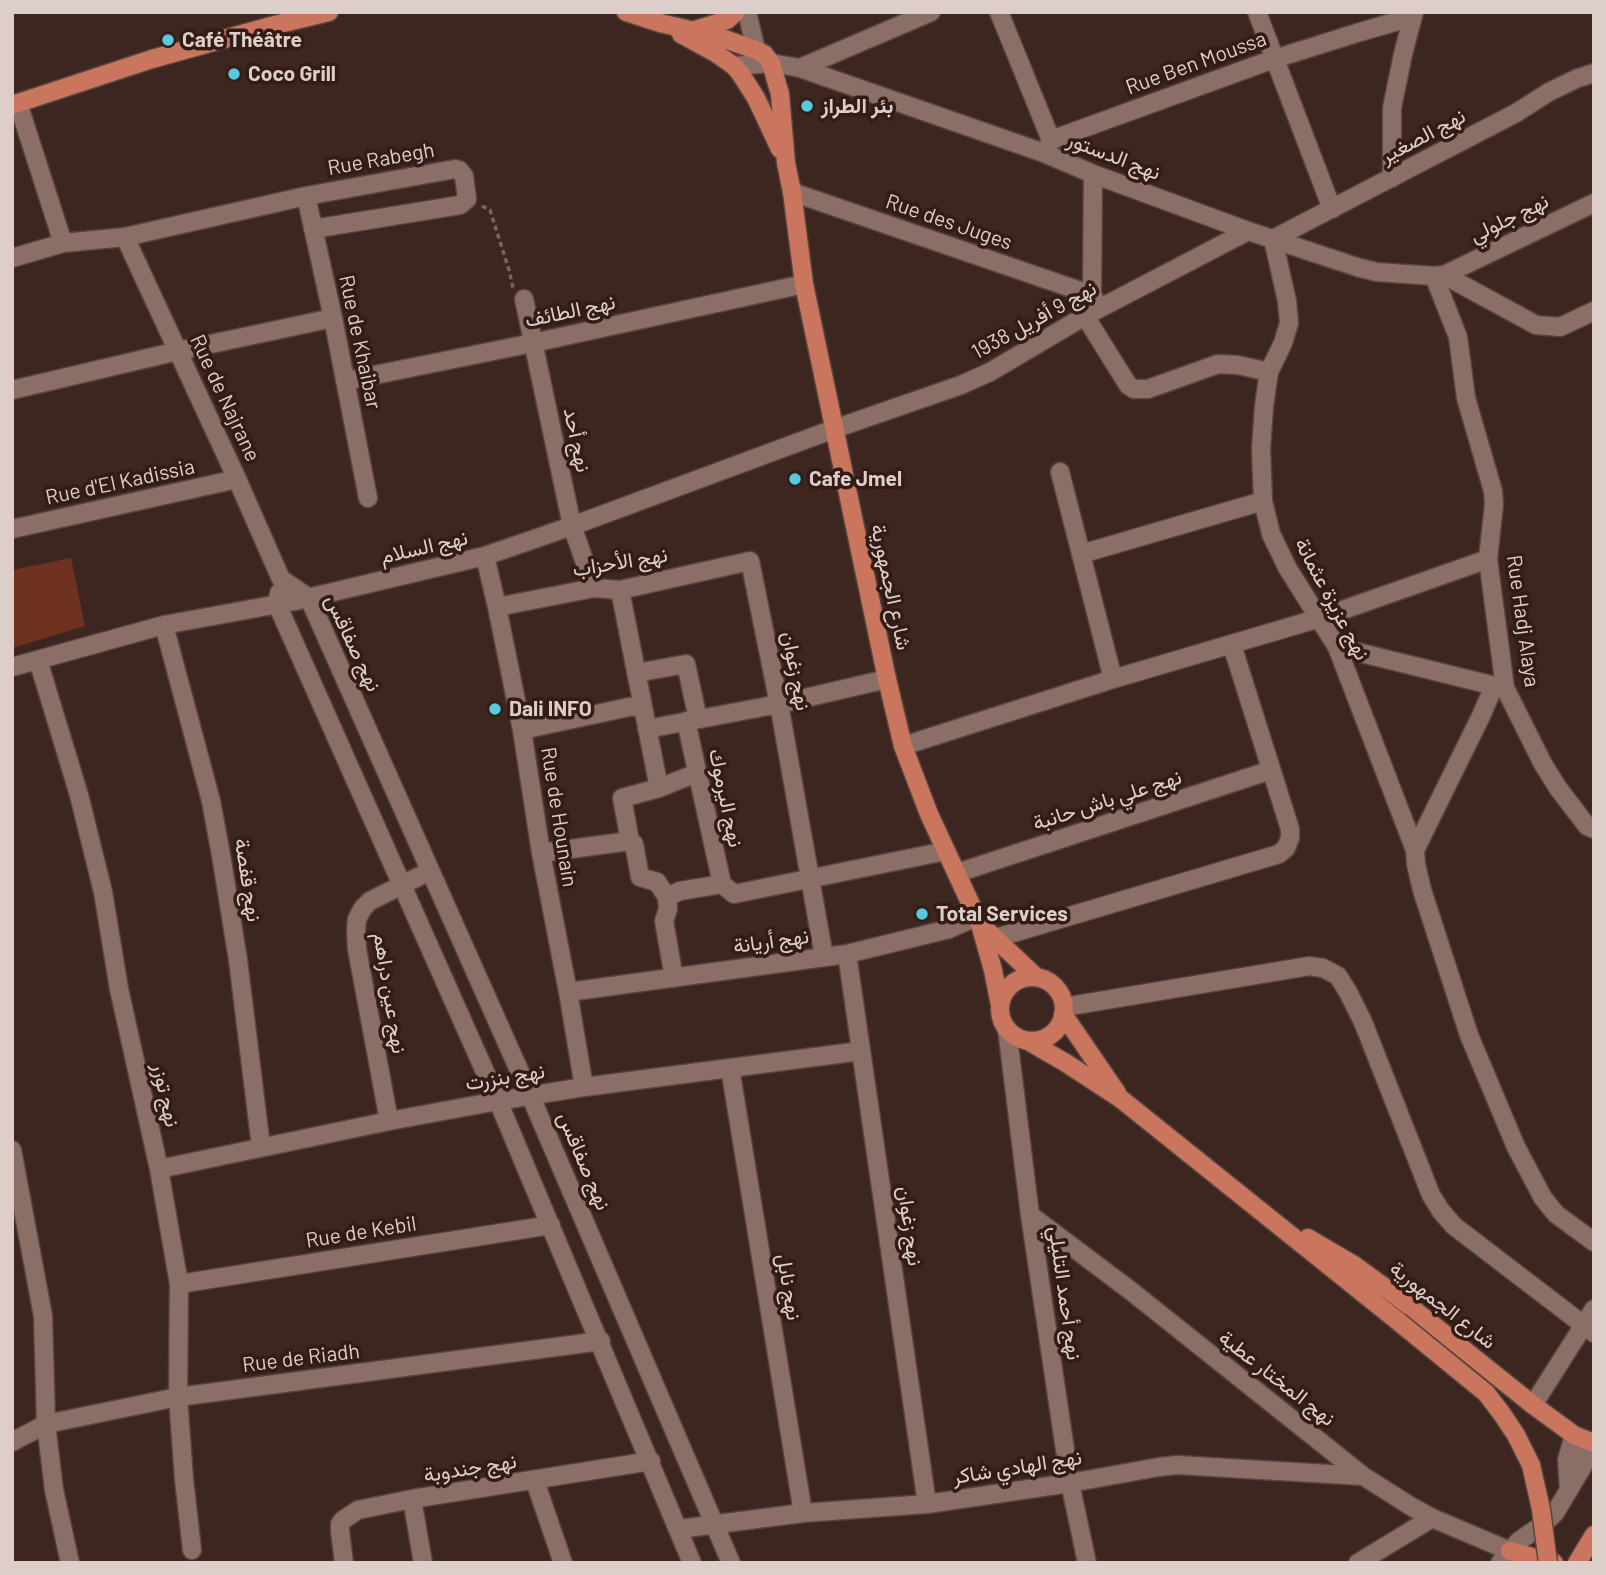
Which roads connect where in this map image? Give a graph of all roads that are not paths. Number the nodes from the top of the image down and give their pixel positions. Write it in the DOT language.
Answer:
graph roads {
  1 [pos="329,12"];
  2 [pos="626,12"];
  3 [pos="736,12"];
  4 [pos="747,12"];
  5 [pos="931,12"];
  6 [pos="999,12"];
  7 [pos="1257,12"];
  8 [pos="1413,15"];
  9 [pos="660,23"];
  10 [pos="695,30"];
  11 [pos="756,50"];
  12 [pos="1274,59"];
  13 [pos="771,63"];
  14 [pos="734,66"];
  15 [pos="800,68"];
  16 [pos="1594,73"];
  17 [pos="15,104"];
  18 [pos="1048,147"];
  19 [pos="786,163"];
  20 [pos="1093,174"];
  21 [pos="1392,178"];
  22 [pos="792,192"];
  23 [pos="306,196"];
  24 [pos="1594,203"];
  25 [pos="1332,209"];
  26 [pos="313,229"];
  27 [pos="1248,230"];
  28 [pos="125,237"];
  29 [pos="1273,239"];
  30 [pos="63,243"];
  31 [pos="12,258"];
  32 [pos="1439,276"];
  33 [pos="804,284"];
  34 [pos="524,299"];
  35 [pos="1092,307"];
  36 [pos="1593,313"];
  37 [pos="333,318"];
  38 [pos="533,343"];
  39 [pos="178,351"];
  40 [pos="1269,372"];
  41 [pos="345,381"];
  42 [pos="12,390"];
  43 [pos="834,429"];
  44 [pos="1060,472"];
  45 [pos="237,479"];
  46 [pos="368,498"];
  47 [pos="1263,501"];
  48 [pos="572,526"];
  49 [pos="12,529"];
  50 [pos="1081,554"];
  51 [pos="485,556"];
  52 [pos="1488,559"];
  53 [pos="750,561"];
  54 [pos="281,579"];
  55 [pos="594,588"];
  56 [pos="620,590"];
  57 [pos="309,598"];
  58 [pos="277,604"];
  59 [pos="497,607"];
  60 [pos="1320,618"];
  61 [pos="164,625"];
  62 [pos="1233,645"];
  63 [pos="1337,647"];
  64 [pos="38,660"];
  65 [pos="12,667"];
  66 [pos="636,673"];
  67 [pos="887,679"];
  68 [pos="1113,679"];
  69 [pos="1500,687"];
  70 [pos="779,704"];
  71 [pos="642,706"];
  72 [pos="692,720"];
  73 [pos="647,729"];
  74 [pos="522,730"];
  75 [pos="903,746"];
  76 [pos="1271,770"];
  77 [pos="698,772"];
  78 [pos="659,788"];
  79 [pos="1594,829"];
  80 [pos="630,841"];
  81 [pos="1415,850"];
  82 [pos="946,851"];
  83 [pos="541,853"];
  84 [pos="430,871"];
  85 [pos="957,873"];
  86 [pos="809,878"];
  87 [pos="401,884"];
  88 [pos="722,884"];
  89 [pos="667,897"];
  90 [pos="978,920"];
  91 [pos="996,939"];
  92 [pos="847,954"];
  93 [pos="824,957"];
  94 [pos="1035,977"];
  95 [pos="674,978"];
  96 [pos="568,992"];
  97 [pos="1000,1005"];
  98 [pos="1063,1011"];
  99 [pos="1007,1029"];
  100 [pos="1028,1041"];
  101 [pos="862,1051"];
  102 [pos="730,1068"];
  103 [pos="584,1087"];
  104 [pos="531,1097"];
  105 [pos="1121,1099"];
  106 [pos="498,1101"];
  107 [pos="389,1121"];
  108 [pos="261,1147"];
  109 [pos="12,1150"];
  110 [pos="159,1169"];
  111 [pos="1259,1210"];
  112 [pos="1030,1215"];
  113 [pos="551,1224"];
  114 [pos="1594,1242"];
  115 [pos="32,1254"];
  116 [pos="12,1255"];
  117 [pos="179,1284"];
  118 [pos="1594,1309"];
  119 [pos="1588,1329"];
  120 [pos="601,1341"];
  121 [pos="178,1396"];
  122 [pos="1532,1405"];
  123 [pos="46,1424"];
  124 [pos="1574,1434"];
  125 [pos="12,1442"];
  126 [pos="1592,1443"];
  127 [pos="651,1461"];
  128 [pos="1363,1476"];
  129 [pos="535,1481"];
  130 [pos="1070,1483"];
  131 [pos="1569,1490"];
  132 [pos="412,1499"];
  133 [pos="927,1504"];
  134 [pos="803,1513"];
  135 [pos="1432,1518"];
  136 [pos="714,1525"];
  137 [pos="679,1529"];
  138 [pos="1594,1535"];
  139 [pos="192,1550"];
  140 [pos="1505,1557"];
  141 [pos="70,1563"];
  142 [pos="344,1563"];
  143 [pos="423,1563"];
  144 [pos="563,1563"];
  145 [pos="692,1563"];
  146 [pos="731,1563"];
  147 [pos="1087,1563"];
  148 [pos="1357,1563"];
  149 [pos="1548,1563"];
  150 [pos="1554,1563"];
  151 [pos="1577,1563"];
  1 -- 17 [label="main road"];
  2 -- 9 [label="main road"];
  3 -- 10 [label="main road"];
  4 -- 11 [label="street"];
  5 -- 15 [label="street"];
  6 -- 18 [label="street"];
  7 -- 12 [label="street"];
  8 -- 12 [label="street, Rue Ben Moussa"];
  8 -- 21 [label="street"];
  9 -- 10 [label="main road"];
  9 -- 14 [label="main road"];
  10 -- 11 [label="main road"];
  11 -- 13 [label="main road"];
  12 -- 18 [label="street, Rue Ben Moussa"];
  12 -- 25 [label="street"];
  13 -- 14 [label="street, نهج الدستور"];
  13 -- 15 [label="street, نهج الدستور"];
  13 -- 19 [label="main road"];
  14 -- 19 [label="main road"];
  15 -- 18 [label="street, نهج الدستور"];
  16 -- 21 [label="street, نهج الصغير"];
  17 -- 30 [label="street"];
  18 -- 20 [label="street, نهج الدستور"];
  19 -- 22 [label="main road, شارع الجمهورية"];
  20 -- 27 [label="street, نهج الدستور"];
  20 -- 35 [label="street"];
  21 -- 25 [label="street, نهج الصغير"];
  22 -- 33 [label="main road, شارع الجمهورية"];
  22 -- 35 [label="street, Rue des Juges"];
  23 -- 26 [label="street, Rue de Khaibar"];
  23 -- 26 [label="street, Rue Rabegh"];
  23 -- 28 [label="street, Rue Rabegh"];
  24 -- 32 [label="street, نهج جلولي"];
  25 -- 29 [label="street, نهج الصغير"];
  26 -- 37 [label="street, Rue de Khaibar"];
  27 -- 29 [label="street, نهج الدستور"];
  27 -- 35 [label="street, نهج 9 أفريل 1938"];
  28 -- 30 [label="street"];
  28 -- 39 [label="street, Rue de Najrane"];
  29 -- 32 [label="street, نهج الدستور"];
  29 -- 40 [label="street, نهج عزيزة عثمانة"];
  30 -- 31 [label="street"];
  32 -- 36 [label="street"];
  32 -- 52 [label="street, Rue Hadj Alaya"];
  33 -- 38 [label="street, نهج الطائف"];
  33 -- 43 [label="main road, شارع الجمهورية"];
  34 -- 38 [label="street, نهج أحد"];
  35 -- 40 [label="street"];
  35 -- 43 [label="street, نهج 9 أفريل 1938"];
  37 -- 39 [label="street"];
  37 -- 41 [label="street, Rue de Khaibar"];
  38 -- 41 [label="street, نهج الطائف"];
  38 -- 48 [label="street, نهج أحد"];
  39 -- 42 [label="street"];
  39 -- 45 [label="street, Rue de Najrane"];
  40 -- 47 [label="street, نهج عزيزة عثمانة"];
  41 -- 46 [label="street, Rue de Khaibar"];
  43 -- 48 [label="street, نهج السلام"];
  43 -- 67 [label="main road, شارع الجمهورية"];
  44 -- 50 [label="street"];
  45 -- 49 [label="street, Rue d'El Kadissia"];
  45 -- 54 [label="street, Rue de Najrane"];
  47 -- 50 [label="street"];
  47 -- 60 [label="street, نهج عزيزة عثمانة"];
  48 -- 51 [label="street, نهج السلام"];
  48 -- 55 [label="street, نهج أحد"];
  50 -- 68 [label="street"];
  51 -- 57 [label="street, نهج السلام"];
  51 -- 59 [label="street, Rue de Hounain"];
  52 -- 60 [label="street"];
  52 -- 69 [label="street, Rue Hadj Alaya"];
  53 -- 56 [label="street, نهج الأحزاب"];
  53 -- 70 [label="street, نهج زغوان"];
  54 -- 57 [label="street, نهج صفاقس"];
  54 -- 58 [label="street"];
  55 -- 56 [label="street, نهج الأحزاب"];
  55 -- 59 [label="street, نهج الأحزاب"];
  56 -- 66 [label="street"];
  57 -- 58 [label="street, نهج السلام"];
  57 -- 84 [label="street, نهج صفاقس"];
  58 -- 61 [label="street, نهج السلام"];
  58 -- 87 [label="street"];
  59 -- 74 [label="street, Rue de Hounain"];
  60 -- 62 [label="street"];
  60 -- 63 [label="street, نهج عزيزة عثمانة"];
  61 -- 64 [label="street, نهج السلام"];
  61 -- 108 [label="street, نهج قفصة"];
  62 -- 68 [label="street"];
  62 -- 76 [label="street"];
  63 -- 69 [label="street"];
  63 -- 81 [label="street, نهج عزيزة عثمانة"];
  64 -- 65 [label="street, نهج السلام"];
  64 -- 110 [label="street, نهج توزر"];
  66 -- 71 [label="street"];
  66 -- 72 [label="street, نهج اليرموك"];
  67 -- 70 [label="street"];
  67 -- 75 [label="main road, شارع الجمهورية"];
  68 -- 75 [label="street"];
  69 -- 79 [label="street, Rue Hadj Alaya"];
  69 -- 81 [label="street"];
  70 -- 72 [label="street"];
  70 -- 86 [label="street, نهج زغوان"];
  71 -- 73 [label="street"];
  71 -- 74 [label="street"];
  72 -- 73 [label="street"];
  72 -- 77 [label="street, نهج اليرموك"];
  73 -- 78 [label="street"];
  74 -- 83 [label="street, Rue de Hounain"];
  75 -- 82 [label="main road, شارع الجمهورية"];
  76 -- 85 [label="street, نهج علي باش حانبة"];
  76 -- 91 [label="street"];
  77 -- 78 [label="street"];
  77 -- 88 [label="street, نهج اليرموك"];
  78 -- 80 [label="street"];
  80 -- 83 [label="street"];
  80 -- 89 [label="street"];
  81 -- 114 [label="street, نهج عزيزة عثمانة"];
  82 -- 85 [label="main road, شارع الجمهورية"];
  82 -- 86 [label="street"];
  83 -- 96 [label="street, Rue de Hounain"];
  84 -- 87 [label="street, نهج عين دراهم"];
  84 -- 104 [label="street, نهج صفاقس"];
  85 -- 90 [label="main road, شارع الجمهورية"];
  86 -- 88 [label="street"];
  86 -- 93 [label="street, نهج زغوان"];
  87 -- 106 [label="street"];
  87 -- 107 [label="street, نهج عين دراهم"];
  88 -- 89 [label="street"];
  89 -- 95 [label="street"];
  90 -- 91 [label="main road"];
  90 -- 92 [label="street, نهج أريانة"];
  90 -- 97 [label="main road, شارع الجمهورية"];
  91 -- 94 [label="main road"];
  92 -- 93 [label="street, نهج أريانة"];
  92 -- 101 [label="street, نهج زغوان"];
  93 -- 95 [label="street, نهج أريانة"];
  94 -- 97 [label="main road"];
  94 -- 98 [label="main road"];
  95 -- 96 [label="street, نهج أريانة"];
  96 -- 103 [label="street, Rue de Hounain"];
  97 -- 99 [label="main road"];
  98 -- 100 [label="main road"];
  98 -- 105 [label="main road"];
  98 -- 119 [label="street"];
  99 -- 100 [label="main road"];
  99 -- 112 [label="street, نهج أحمد التليلي"];
  100 -- 105 [label="main road"];
  101 -- 102 [label="street, نهج بنزرت"];
  101 -- 133 [label="street, نهج زغوان"];
  102 -- 103 [label="street, نهج بنزرت"];
  102 -- 134 [label="street, نهج نابل"];
  103 -- 104 [label="street, نهج بنزرت"];
  104 -- 106 [label="street, نهج بنزرت"];
  104 -- 136 [label="street, نهج صفاقس"];
  105 -- 111 [label="main road"];
  106 -- 107 [label="street, نهج بنزرت"];
  106 -- 113 [label="street"];
  107 -- 108 [label="street, نهج بنزرت"];
  108 -- 110 [label="street, نهج بنزرت"];
  109 -- 115 [label="street"];
  110 -- 117 [label="street, نهج توزر"];
  111 -- 122 [label="main road, شارع الجمهورية"];
  111 -- 149 [label="main road, bridge"];
  112 -- 128 [label="street, نهج المختار عطية"];
  112 -- 130 [label="street, نهج أحمد التليلي"];
  113 -- 117 [label="street, Rue de Kebil"];
  113 -- 120 [label="street"];
  115 -- 116 [label="street"];
  115 -- 123 [label="street"];
  117 -- 121 [label="street, نهج توزر"];
  118 -- 119 [label="street"];
  119 -- 122 [label="street"];
  120 -- 121 [label="street, Rue de Riadh"];
  120 -- 127 [label="street"];
  121 -- 123 [label="street, Rue de Riadh"];
  121 -- 139 [label="street, نهج توزر"];
  122 -- 124 [label="main road, شارع الجمهورية"];
  123 -- 125 [label="street, Rue de Riadh"];
  123 -- 141 [label="street"];
  124 -- 126 [label="main road, شارع الجمهورية"];
  124 -- 131 [label="street"];
  126 -- 131 [label="street"];
  127 -- 129 [label="street, نهج جندوبة"];
  127 -- 137 [label="street"];
  128 -- 130 [label="street, نهج الهادي شاكر"];
  128 -- 135 [label="street, نهج المختار عطية"];
  129 -- 132 [label="street, نهج جندوبة"];
  129 -- 144 [label="street"];
  130 -- 133 [label="street, نهج الهادي شاكر"];
  130 -- 147 [label="street, نهج أحمد التليلي"];
  131 -- 140 [label="street"];
  132 -- 142 [label="street, نهج جندوبة"];
  132 -- 143 [label="street"];
  133 -- 134 [label="street, نهج الهادي شاكر"];
  134 -- 136 [label="street, نهج الهادي شاكر"];
  135 -- 140 [label="street, نهج المختار عطية"];
  135 -- 148 [label="street"];
  136 -- 137 [label="street, نهج الهادي شاكر"];
  136 -- 146 [label="street, نهج صفاقس"];
  137 -- 145 [label="street"];
  138 -- 151 [label="main road"];
  140 -- 150 [label="main road"];
}
